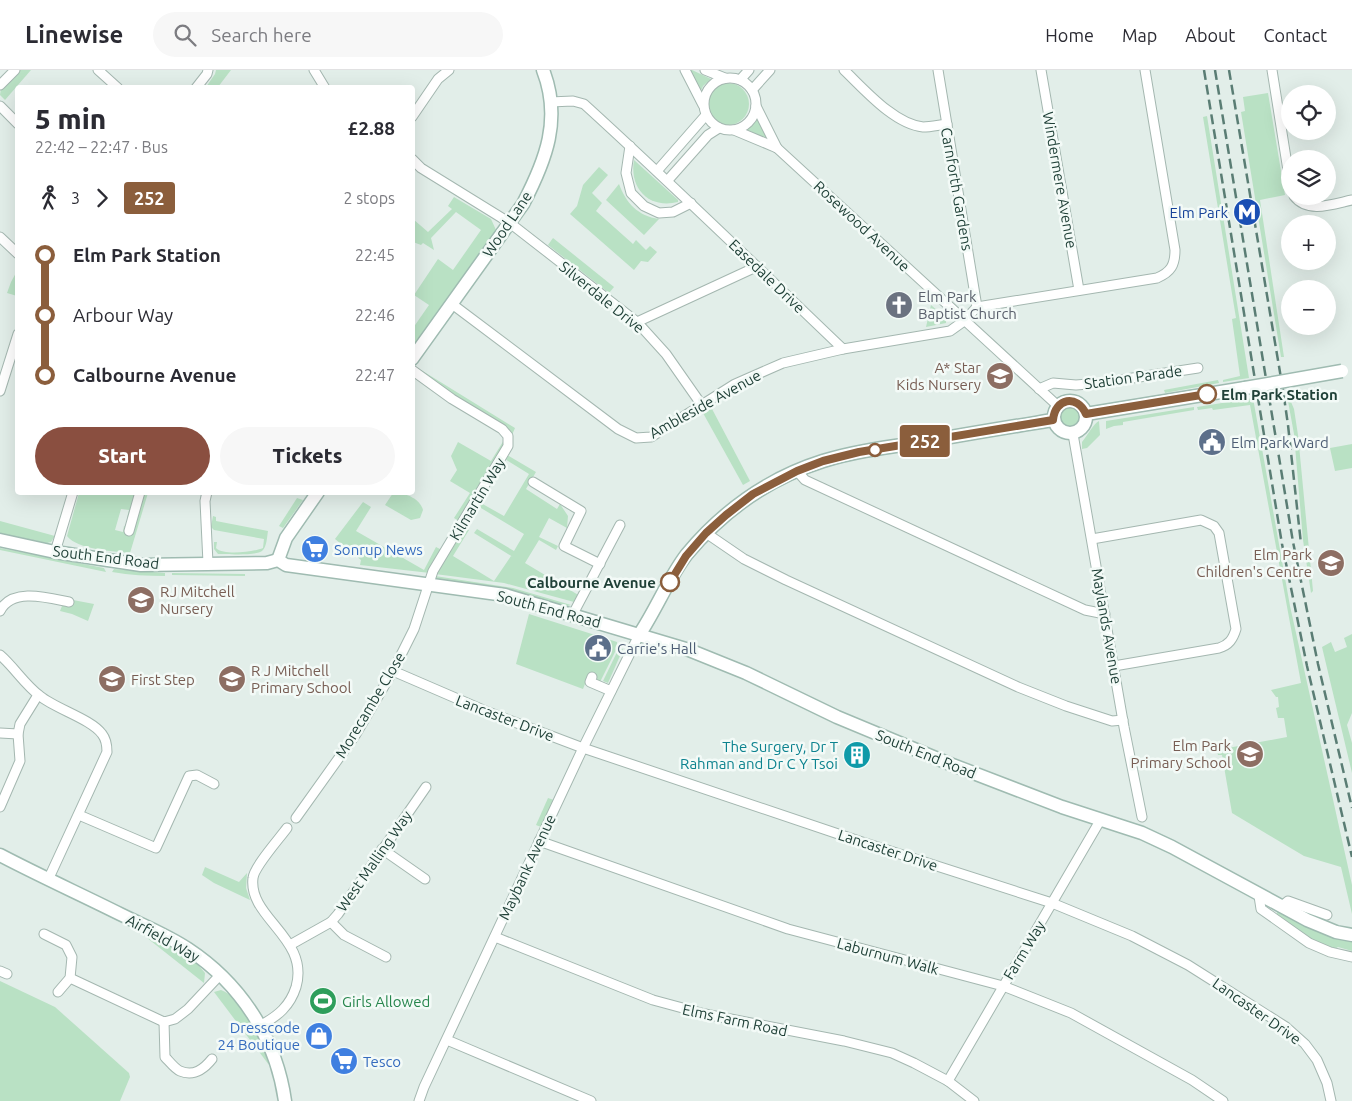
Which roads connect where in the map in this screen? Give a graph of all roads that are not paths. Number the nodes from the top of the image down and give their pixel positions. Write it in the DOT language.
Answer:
graph roads {
  1 [pos="16,70"];
  2 [pos="98,70"];
  3 [pos="208,70"];
  4 [pos="314,70"];
  5 [pos="449,70"];
  6 [pos="543,70"];
  7 [pos="685,70"];
  8 [pos="705,70"];
  9 [pos="749,70"];
  10 [pos="770,70"];
  11 [pos="844,70"];
  12 [pos="938,70"];
  13 [pos="1042,70"];
  14 [pos="1145,70"];
  15 [pos="1272,70"];
  16 [pos="725,78"];
  17 [pos="740,80"];
  18 [pos="0,85"];
  19 [pos="115,85"];
  20 [pos="198,85"];
  21 [pos="323,85"];
  22 [pos="752,90"];
  23 [pos="550,102"];
  24 [pos="703,105"];
  25 [pos="0,106"];
  26 [pos="756,106"];
  27 [pos="415,112"];
  28 [pos="706,115"];
  29 [pos="15,121"];
  30 [pos="946,124"];
  31 [pos="719,128"];
  32 [pos="734,130"];
  33 [pos="630,146"];
  34 [pos="777,148"];
  35 [pos="1285,150"];
  36 [pos="415,162"];
  37 [pos="657,171"];
  38 [pos="668,180"];
  39 [pos="1352,200"];
  40 [pos="691,203"];
  41 [pos="1336,203"];
  42 [pos="1304,205"];
  43 [pos="1328,205"];
  44 [pos="510,223"];
  45 [pos="0,237"];
  46 [pos="15,251"];
  47 [pos="756,267"];
  48 [pos="1079,290"];
  49 [pos="452,304"];
  50 [pos="978,307"];
  51 [pos="964,321"];
  52 [pos="637,322"];
  53 [pos="15,344"];
  54 [pos="843,349"];
  55 [pos="415,355"];
  56 [pos="1198,368"];
  57 [pos="1347,371"];
  58 [pos="415,372"];
  59 [pos="1039,389"];
  60 [pos="0,391"];
  61 [pos="701,404"];
  62 [pos="1058,406"];
  63 [pos="1086,414"];
  64 [pos="1053,420"];
  65 [pos="1073,434"];
  66 [pos="797,471"];
  67 [pos="534,482"];
  68 [pos="72,495"];
  69 [pos="139,495"];
  70 [pos="206,495"];
  71 [pos="316,495"];
  72 [pos="129,525"];
  73 [pos="620,525"];
  74 [pos="706,533"];
  75 [pos="1092,539"];
  76 [pos="0,540"];
  77 [pos="54,552"];
  78 [pos="278,560"];
  79 [pos="208,563"];
  80 [pos="600,564"];
  81 [pos="428,584"];
  82 [pos="69,602"];
  83 [pos="0,611"];
  84 [pos="573,614"];
  85 [pos="1105,614"];
  86 [pos="639,635"];
  87 [pos="0,654"];
  88 [pos="1114,666"];
  89 [pos="393,670"];
  90 [pos="592,677"];
  91 [pos="611,691"];
  92 [pos="38,695"];
  93 [pos="1123,720"];
  94 [pos="0,733"];
  95 [pos="18,734"];
  96 [pos="583,748"];
  97 [pos="214,784"];
  98 [pos="426,787"];
  99 [pos="0,808"];
  100 [pos="79,815"];
  101 [pos="1142,817"];
  102 [pos="296,818"];
  103 [pos="1101,819"];
  104 [pos="287,828"];
  105 [pos="539,841"];
  106 [pos="382,849"];
  107 [pos="0,855"];
  108 [pos="425,879"];
  109 [pos="48,880"];
  110 [pos="1258,896"];
  111 [pos="1052,903"];
  112 [pos="1280,907"];
  113 [pos="1327,915"];
  114 [pos="331,922"];
  115 [pos="44,934"];
  116 [pos="1352,935"];
  117 [pos="495,937"];
  118 [pos="290,945"];
  119 [pos="386,957"];
  120 [pos="1352,957"];
  121 [pos="220,975"];
  122 [pos="70,978"];
  123 [pos="1003,986"];
  124 [pos="58,992"];
  125 [pos="164,1022"];
  126 [pos="261,1025"];
  127 [pos="446,1040"];
  128 [pos="212,1059"];
  129 [pos="948,1081"];
  130 [pos="286,1101"];
  131 [pos="419,1101"];
  132 [pos="591,1101"];
  133 [pos="974,1101"];
  134 [pos="1223,1101"];
  135 [pos="1331,1101"];
  1 -- 18 [label="street"];
  2 -- 19 [label="street"];
  3 -- 20 [label="street"];
  4 -- 21 [label="street"];
  5 -- 27 [label="street"];
  6 -- 23 [label="street, Wood Lane"];
  7 -- 24 [label="street"];
  8 -- 16 [label="street"];
  9 -- 17 [label="street"];
  10 -- 22 [label="street"];
  11 -- 30 [label="street"];
  12 -- 30 [label="street, Carnforth Gardens"];
  13 -- 48 [label="street, Windermere Avenue"];
  14 -- 48 [label="street"];
  15 -- 35 [label="street"];
  16 -- 17 [label="street"];
  16 -- 24 [label="street"];
  17 -- 22 [label="street"];
  22 -- 26 [label="street"];
  23 -- 33 [label="street, Easedale Drive"];
  23 -- 44 [label="street, Wood Lane"];
  24 -- 28 [label="street"];
  25 -- 29 [label="street"];
  26 -- 32 [label="street"];
  26 -- 34 [label="street"];
  28 -- 31 [label="street"];
  28 -- 37 [label="street"];
  30 -- 50 [label="street, Carnforth Gardens"];
  31 -- 32 [label="street"];
  31 -- 38 [label="street"];
  32 -- 34 [label="street"];
  33 -- 37 [label="street, Easedale Drive"];
  33 -- 40 [label="street"];
  34 -- 51 [label="street, Rosewood Avenue"];
  36 -- 44 [label="street, Silverdale Drive"];
  37 -- 38 [label="street, Easedale Drive"];
  38 -- 40 [label="street, Easedale Drive"];
  39 -- 41 [label="street"];
  40 -- 47 [label="street, Easedale Drive"];
  42 -- 43 [label="street"];
  44 -- 49 [label="street, Wood Lane"];
  44 -- 52 [label="street, Silverdale Drive"];
  45 -- 46 [label="street"];
  47 -- 52 [label="street"];
  47 -- 54 [label="street, Easedale Drive"];
  48 -- 50 [label="street"];
  49 -- 55 [label="street, Wood Lane"];
  49 -- 61 [label="street, Ambleside Avenue"];
  50 -- 51 [label="street, Ambleside Avenue"];
  51 -- 54 [label="street, Ambleside Avenue"];
  51 -- 59 [label="street, Rosewood Avenue"];
  52 -- 61 [label="street, Silverdale Drive"];
  53 -- 60 [label="street"];
  54 -- 61 [label="street, Ambleside Avenue"];
  56 -- 59 [label="street, Station Parade"];
  57 -- 63 [label="street, bridge"];
  58 -- 81 [label="street, Kilmartin Way"];
  59 -- 62 [label="street, Rosewood Avenue"];
  62 -- 63 [label="street"];
  62 -- 64 [label="street"];
  63 -- 65 [label="street"];
  64 -- 65 [label="street"];
  64 -- 66 [label="street"];
  65 -- 75 [label="street, Maylands Avenue"];
  66 -- 74 [label="street"];
  66 -- 85 [label="street"];
  67 -- 80 [label="street"];
  68 -- 77 [label="street"];
  69 -- 72 [label="street"];
  70 -- 79 [label="street"];
  71 -- 78 [label="street"];
  73 -- 80 [label="street"];
  74 -- 86 [label="street"];
  74 -- 93 [label="street"];
  75 -- 85 [label="street, Maylands Avenue"];
  75 -- 88 [label="street"];
  76 -- 77 [label="street, South End Road"];
  77 -- 79 [label="street, South End Road"];
  78 -- 79 [label="street, South End Road"];
  78 -- 81 [label="street, South End Road"];
  80 -- 84 [label="street"];
  81 -- 84 [label="street, South End Road"];
  81 -- 89 [label="street, Morecambe Close"];
  82 -- 83 [label="street"];
  84 -- 86 [label="street, South End Road"];
  85 -- 88 [label="street, Maylands Avenue"];
  86 -- 91 [label="street, Maybank Avenue"];
  86 -- 103 [label="street, South End Road"];
  87 -- 92 [label="street"];
  88 -- 93 [label="street, Maylands Avenue"];
  89 -- 96 [label="street, Lancaster Drive"];
  89 -- 102 [label="street, Morecambe Close"];
  90 -- 91 [label="street"];
  91 -- 96 [label="street, Maybank Avenue"];
  92 -- 95 [label="street"];
  92 -- 100 [label="street"];
  93 -- 101 [label="street, Maylands Avenue"];
  94 -- 95 [label="street"];
  95 -- 99 [label="street"];
  96 -- 105 [label="street, Maybank Avenue"];
  96 -- 111 [label="street, Lancaster Drive"];
  97 -- 100 [label="street"];
  98 -- 106 [label="street, West Malling Way"];
  100 -- 109 [label="street"];
  103 -- 110 [label="street, South End Road"];
  103 -- 111 [label="street, Farm Way"];
  104 -- 118 [label="street"];
  105 -- 117 [label="street, Maybank Avenue"];
  105 -- 123 [label="street, Laburnum Walk"];
  106 -- 108 [label="street"];
  106 -- 114 [label="street, West Malling Way"];
  107 -- 109 [label="street, Airfield Way"];
  109 -- 121 [label="street, Airfield Way"];
  110 -- 112 [label="street, South End Road"];
  110 -- 120 [label="street, South End Road"];
  111 -- 123 [label="street, Farm Way"];
  111 -- 135 [label="street, Lancaster Drive"];
  112 -- 113 [label="street, South End Road"];
  112 -- 116 [label="street, South End Road"];
  114 -- 118 [label="street, West Malling Way"];
  114 -- 119 [label="street"];
  115 -- 122 [label="street"];
  117 -- 127 [label="street, Maybank Avenue"];
  117 -- 129 [label="street, Elms Farm Road"];
  118 -- 126 [label="street"];
  121 -- 125 [label="street"];
  121 -- 126 [label="street, Airfield Way"];
  122 -- 124 [label="street"];
  122 -- 125 [label="street"];
  123 -- 129 [label="street, Farm Way"];
  123 -- 134 [label="street, Laburnum Walk"];
  125 -- 128 [label="street"];
  126 -- 130 [label="street, Airfield Way"];
  127 -- 131 [label="street, Maybank Avenue"];
  127 -- 132 [label="street"];
  129 -- 133 [label="street, Elms Farm Road"];
}
